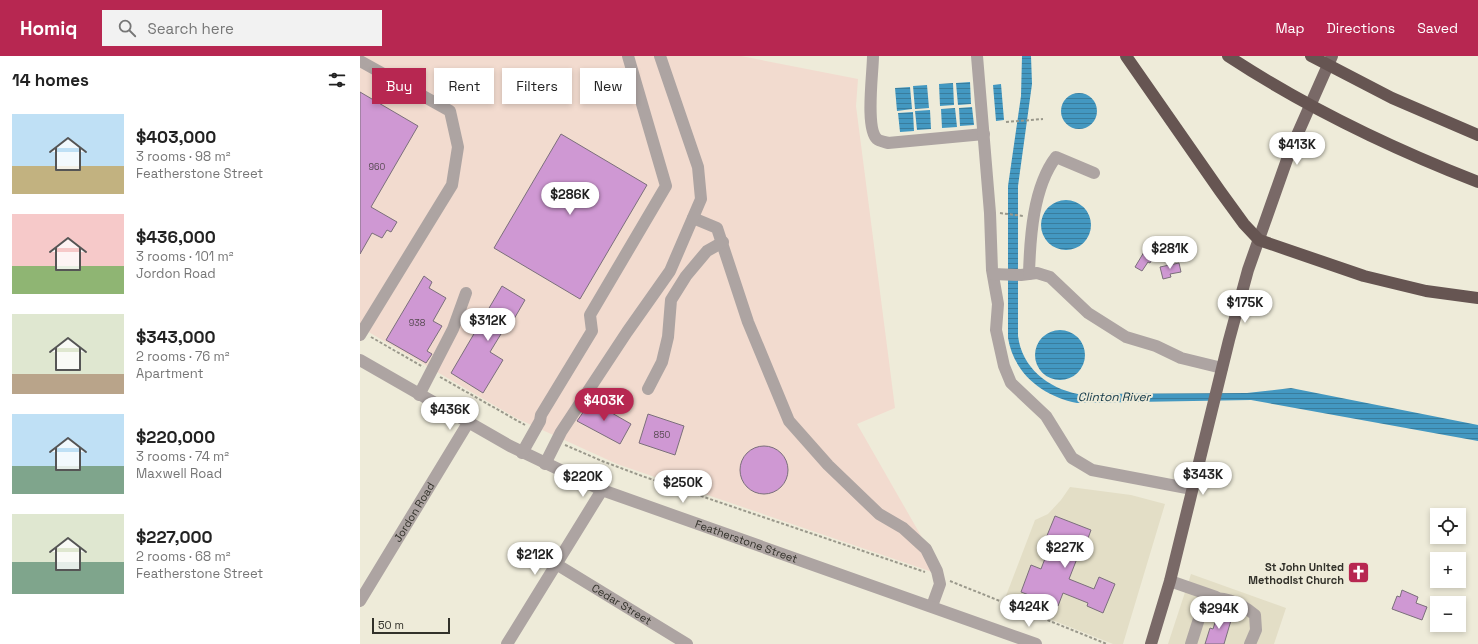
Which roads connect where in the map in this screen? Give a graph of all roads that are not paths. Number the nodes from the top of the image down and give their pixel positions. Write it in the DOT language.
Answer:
graph roads {
  1 [pos="628,56"];
  2 [pos="660,56"];
  3 [pos="873,56"];
  4 [pos="977,56"];
  5 [pos="1126,56"];
  6 [pos="1228,56"];
  7 [pos="1311,56"];
  8 [pos="1332,56"];
  9 [pos="360,60"];
  10 [pos="1478,127"];
  11 [pos="1460,128"];
  12 [pos="984,134"];
  13 [pos="1478,135"];
  14 [pos="1094,173"];
  15 [pos="1478,182"];
  16 [pos="693,218"];
  17 [pos="1259,240"];
  18 [pos="723,242"];
  19 [pos="997,274"];
  20 [pos="1025,275"];
  21 [pos="466,293"];
  22 [pos="1478,298"];
  23 [pos="363,335"];
  24 [pos="360,360"];
  25 [pos="1222,370"];
  26 [pos="648,389"];
  27 [pos="419,395"];
  28 [pos="468,424"];
  29 [pos="522,453"];
  30 [pos="545,464"];
  31 [pos="1192,488"];
  32 [pos="602,490"];
  33 [pos="556,564"];
  34 [pos="1170,581"];
  35 [pos="1216,597"];
  36 [pos="360,601"];
  37 [pos="932,606"];
  38 [pos="1010,639"];
  39 [pos="673,640"];
  40 [pos="508,644"];
  41 [pos="687,644"];
  42 [pos="1036,644"];
  43 [pos="1151,644"];
  44 [pos="1190,644"];
  45 [pos="1250,644"];
  1 -- 29 [label="street"];
  2 -- 16 [label="street"];
  3 -- 12 [label="street"];
  4 -- 12 [label="street"];
  5 -- 17 [label="highway"];
  6 -- 15 [label="highway"];
  7 -- 11 [label="highway"];
  8 -- 17 [label="main road"];
  9 -- 23 [label="street"];
  10 -- 11 [label="highway"];
  11 -- 13 [label="highway"];
  12 -- 19 [label="street"];
  14 -- 20 [label="street"];
  16 -- 18 [label="street"];
  16 -- 30 [label="street"];
  17 -- 22 [label="highway"];
  17 -- 25 [label="main road"];
  18 -- 26 [label="street"];
  18 -- 37 [label="street"];
  19 -- 20 [label="street"];
  19 -- 31 [label="street"];
  20 -- 25 [label="street"];
  21 -- 27 [label="street"];
  24 -- 27 [label="street, Featherstone Street"];
  25 -- 31 [label="main road"];
  27 -- 28 [label="street, Featherstone Street"];
  28 -- 29 [label="street, Featherstone Street"];
  28 -- 36 [label="street, Jordon Road"];
  29 -- 30 [label="street, Featherstone Street"];
  30 -- 32 [label="street, Featherstone Street"];
  31 -- 34 [label="main road"];
  32 -- 33 [label="street"];
  32 -- 37 [label="street, Featherstone Street"];
  33 -- 39 [label="street, Cedar Street"];
  33 -- 40 [label="street"];
  34 -- 35 [label="street"];
  34 -- 43 [label="main road"];
  35 -- 44 [label="street"];
  35 -- 45 [label="street"];
  37 -- 38 [label="street, Featherstone Street"];
  38 -- 42 [label="street, Featherstone Street"];
  39 -- 41 [label="street, Cedar Street"];
}
